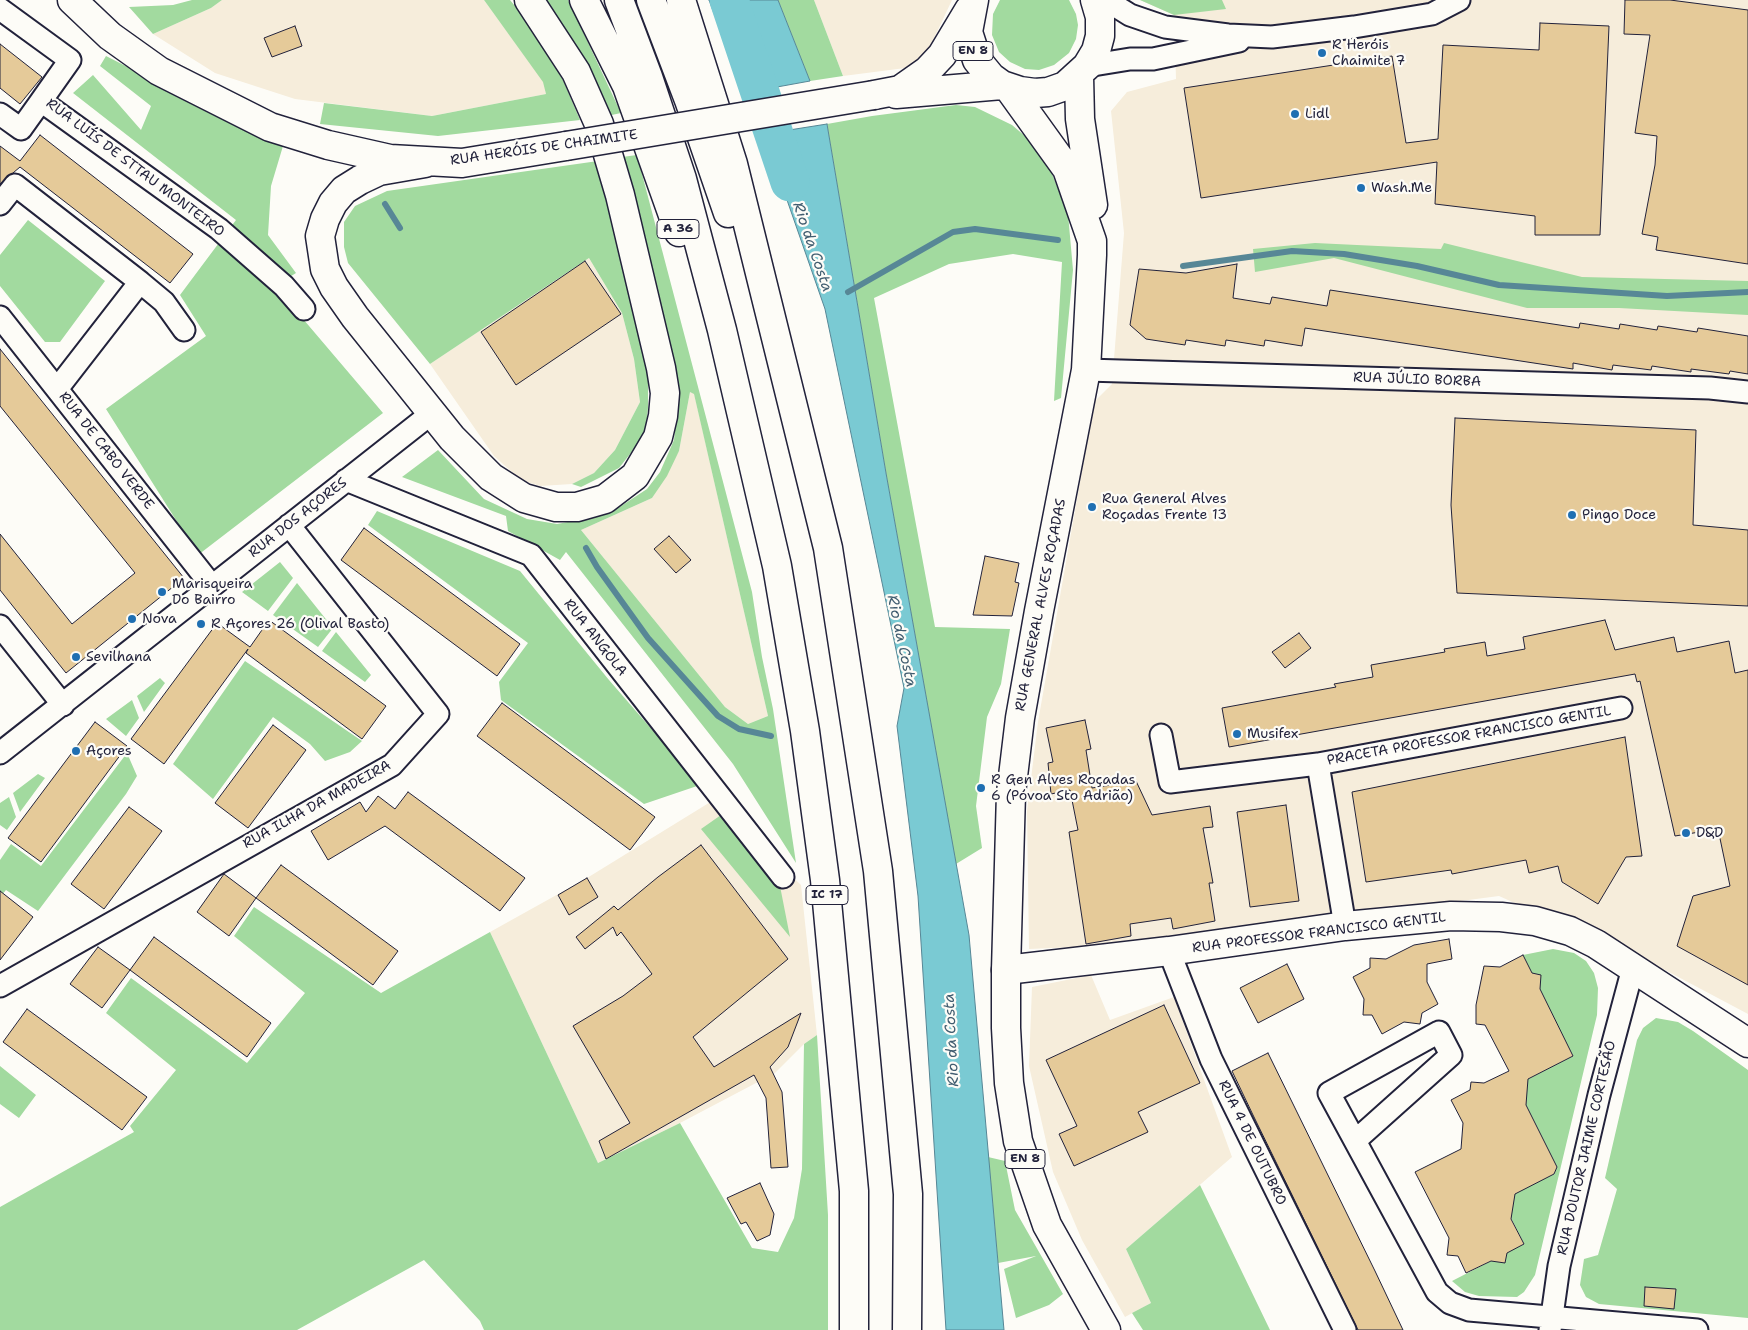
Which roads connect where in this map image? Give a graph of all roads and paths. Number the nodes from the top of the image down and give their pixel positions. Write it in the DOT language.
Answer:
graph roads {
  1 [pos="72,0"];
  2 [pos="529,0"];
  3 [pos="584,0"];
  4 [pos="619,0"];
  5 [pos="651,0"];
  6 [pos="675,0"];
  7 [pos="681,0"];
  8 [pos="1095,0"];
  9 [pos="1106,0"];
  10 [pos="1459,0"];
  11 [pos="973,3"];
  12 [pos="0,9"];
  13 [pos="90,11"];
  14 [pos="1261,36"];
  15 [pos="1083,71"];
  16 [pos="706,79"];
  17 [pos="1005,86"];
  18 [pos="874,95"];
  19 [pos="41,100"];
  20 [pos="0,114"];
  21 [pos="425,163"];
  22 [pos="0,204"];
  23 [pos="1092,242"];
  24 [pos="140,282"];
  25 [pos="304,309"];
  26 [pos="0,317"];
  27 [pos="184,330"];
  28 [pos="1086,370"];
  29 [pos="57,389"];
  30 [pos="1748,392"];
  31 [pos="793,411"];
  32 [pos="432,413"];
  33 [pos="752,465"];
  34 [pos="346,480"];
  35 [pos="289,525"];
  36 [pos="212,586"];
  37 [pos="0,626"];
  38 [pos="63,705"];
  39 [pos="1621,708"];
  40 [pos="1161,735"];
  41 [pos="0,753"];
  42 [pos="1318,764"];
  43 [pos="782,877"];
  44 [pos="1345,926"];
  45 [pos="1170,951"];
  46 [pos="1633,968"];
  47 [pos="1006,970"];
  48 [pos="0,986"];
  49 [pos="1748,1043"];
  50 [pos="1356,1140"];
  51 [pos="1550,1324"];
  52 [pos="854,1330"];
  53 [pos="907,1330"];
  54 [pos="1106,1330"];
  55 [pos="1345,1330"];
  56 [pos="1697,1330"];
  1 -- 13 [label="main road, RUA HERÓIS DE CHAIMITE"];
  2 -- 32 [label="main road"];
  3 -- 33 [label="main road, A 36"];
  4 -- 33 [label="main road"];
  5 -- 31 [label="main road"];
  6 -- 16 [label="main road"];
  7 -- 16 [label="main road"];
  8 -- 15 [label="main road, RUA GENERAL ALVES ROÇADAS"];
  9 -- 14 [label="street"];
  10 -- 14 [label="street"];
  11 -- 17 [label="main road, RUA GENERAL ALVES ROÇADAS / EN 8"];
  11 -- 18 [label="main road, RUA HERÓIS DE CHAIMITE"];
  12 -- 19 [label="street, RUA LUÍS DE STTAU MONTEIRO"];
  13 -- 21 [label="main road, RUA HERÓIS DE CHAIMITE"];
  14 -- 15 [label="street"];
  15 -- 17 [label="main road, RUA GENERAL ALVES ROÇADAS"];
  15 -- 23 [label="main road, RUA GENERAL ALVES ROÇADAS"];
  16 -- 31 [label="main road"];
  17 -- 18 [label="main road, RUA HERÓIS DE CHAIMITE"];
  17 -- 23 [label="main road, RUA GENERAL ALVES ROÇADAS"];
  18 -- 21 [label="main road, RUA HERÓIS DE CHAIMITE, bridge"];
  19 -- 20 [label="street"];
  19 -- 25 [label="street, RUA LUÍS DE STTAU MONTEIRO"];
  21 -- 32 [label="main road"];
  22 -- 24 [label="street"];
  23 -- 28 [label="main road, RUA GENERAL ALVES ROÇADAS"];
  24 -- 27 [label="street"];
  24 -- 29 [label="street"];
  26 -- 29 [label="street, RUA DE CABO VERDE"];
  28 -- 30 [label="street, RUA JÚLIO BORBA"];
  28 -- 47 [label="main road, RUA GENERAL ALVES ROÇADAS"];
  29 -- 36 [label="street, RUA DE CABO VERDE"];
  31 -- 53 [label="main road"];
  32 -- 34 [label="street, RUA DOS AÇORES"];
  33 -- 52 [label="main road, IC 17"];
  34 -- 35 [label="street, RUA DOS AÇORES"];
  34 -- 43 [label="street, RUA ANGOLA"];
  35 -- 36 [label="street, RUA DOS AÇORES"];
  35 -- 48 [label="street, RUA ILHA DA MADEIRA"];
  36 -- 38 [label="street, RUA DOS AÇORES"];
  37 -- 38 [label="street"];
  38 -- 41 [label="street, RUA DOS AÇORES"];
  39 -- 42 [label="street, PRACETA PROFESSOR FRANCISCO GENTIL"];
  40 -- 42 [label="street, PRACETA PROFESSOR FRANCISCO GENTIL"];
  42 -- 44 [label="street, PRACETA PROFESSOR FRANCISCO GENTIL"];
  44 -- 45 [label="main road, RUA PROFESSOR FRANCISCO GENTIL"];
  44 -- 46 [label="main road, RUA PROFESSOR FRANCISCO GENTIL"];
  45 -- 47 [label="main road, RUA PROFESSOR FRANCISCO GENTIL"];
  45 -- 55 [label="street, RUA 4 DE OUTUBRO"];
  46 -- 49 [label="main road, RUA PROFESSOR FRANCISCO GENTIL"];
  46 -- 51 [label="street, RUA DOUTOR JAIME CORTESÃO"];
  47 -- 54 [label="main road, EN 8"];
  50 -- 50 [label="street"];
  50 -- 51 [label="street"];
  51 -- 56 [label="street"];
}
